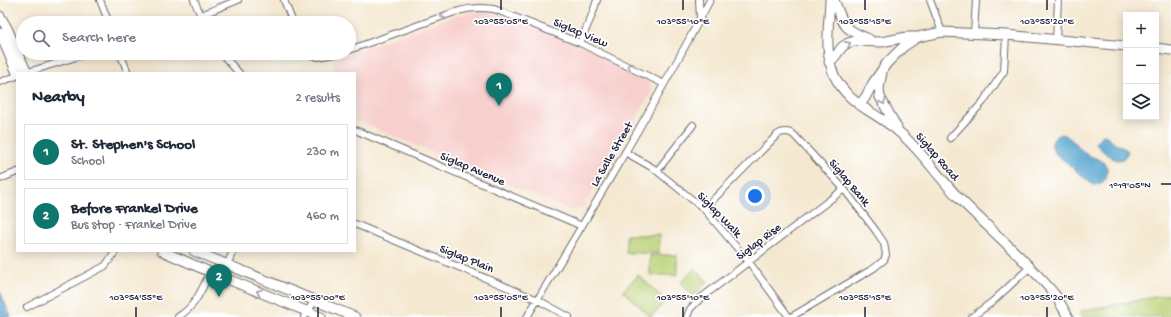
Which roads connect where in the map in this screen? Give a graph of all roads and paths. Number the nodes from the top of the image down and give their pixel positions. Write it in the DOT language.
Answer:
graph roads {
  1 [pos="100,0"];
  2 [pos="194,0"];
  3 [pos="238,0"];
  4 [pos="284,0"];
  5 [pos="597,0"];
  6 [pos="699,0"];
  7 [pos="710,0"];
  8 [pos="830,0"];
  9 [pos="834,0"];
  10 [pos="930,0"];
  11 [pos="976,0"];
  12 [pos="1058,0"];
  13 [pos="201,15"];
  14 [pos="0,16"];
  15 [pos="106,16"];
  16 [pos="290,16"];
  17 [pos="700,19"];
  18 [pos="942,32"];
  19 [pos="974,33"];
  20 [pos="1006,35"];
  21 [pos="1,39"];
  22 [pos="1056,40"];
  23 [pos="874,41"];
  24 [pos="580,43"];
  25 [pos="900,43"];
  26 [pos="1123,46"];
  27 [pos="356,47"];
  28 [pos="1159,48"];
  29 [pos="1171,50"];
  30 [pos="16,52"];
  31 [pos="19,60"];
  32 [pos="67,60"];
  33 [pos="123,60"];
  34 [pos="227,60"];
  35 [pos="829,62"];
  36 [pos="882,70"];
  37 [pos="23,72"];
  38 [pos="24,72"];
  39 [pos="27,72"];
  40 [pos="128,72"];
  41 [pos="238,72"];
  42 [pos="16,76"];
  43 [pos="0,82"];
  44 [pos="664,84"];
  45 [pos="859,105"];
  46 [pos="693,125"];
  47 [pos="356,130"];
  48 [pos="898,131"];
  49 [pos="950,138"];
  50 [pos="625,152"];
  51 [pos="657,171"];
  52 [pos="16,172"];
  53 [pos="0,179"];
  54 [pos="844,189"];
  55 [pos="704,209"];
  56 [pos="356,224"];
  57 [pos="582,226"];
  58 [pos="115,252"];
  59 [pos="164,252"];
  60 [pos="196,252"];
  61 [pos="233,252"];
  62 [pos="749,262"];
  63 [pos="227,266"];
  64 [pos="1027,266"];
  65 [pos="210,272"];
  66 [pos="315,300"];
  67 [pos="538,300"];
  68 [pos="27,306"];
  69 [pos="306,314"];
  70 [pos="688,314"];
  71 [pos="178,317"];
  72 [pos="321,317"];
  73 [pos="355,317"];
  74 [pos="527,317"];
  75 [pos="569,317"];
  76 [pos="790,317"];
  77 [pos="972,317"];
  78 [pos="1068,317"];
  1 -- 15 [label="street"];
  2 -- 13 [label="street"];
  3 -- 13 [label="street"];
  4 -- 16 [label="street"];
  5 -- 24 [label="street"];
  6 -- 17 [label="street"];
  7 -- 17 [label="street, La Salle Street"];
  8 -- 35 [label="street, Siglap Road"];
  9 -- 23 [label="street"];
  10 -- 18 [label="street"];
  11 -- 19 [label="street"];
  12 -- 22 [label="street"];
  14 -- 30 [label="street"];
  17 -- 44 [label="street, La Salle Street"];
  18 -- 19 [label="street"];
  18 -- 25 [label="street"];
  19 -- 20 [label="street"];
  20 -- 22 [label="street"];
  20 -- 49 [label="street"];
  21 -- 37 [label="street"];
  22 -- 26 [label="street"];
  23 -- 25 [label="street"];
  35 -- 23 [label="street, one-way"];
  24 -- 27 [label="street, Siglap View, one-way"];
  44 -- 24 [label="street, Siglap View, one-way"];
  25 -- 36 [label="street"];
  28 -- 29 [label="street"];
  31 -- 38 [label="street"];
  32 -- 39 [label="street"];
  33 -- 40 [label="street"];
  34 -- 41 [label="street"];
  35 -- 45 [label="street, Siglap Road"];
  36 -- 45 [label="street"];
  36 -- 48 [label="street, one-way"];
  42 -- 43 [label="street"];
  44 -- 50 [label="street, La Salle Street"];
  45 -- 48 [label="street, Siglap Road"];
  46 -- 51 [label="street"];
  47 -- 57 [label="street, Siglap Avenue"];
  48 -- 64 [label="street, Siglap Road"];
  50 -- 51 [label="street, Siglap Walk"];
  50 -- 57 [label="street, La Salle Street"];
  51 -- 55 [label="street, Siglap Walk"];
  52 -- 53 [label="street"];
  54 -- 55 [label="street, Siglap Bank"];
  54 -- 62 [label="street, Siglap Rise"];
  54 -- 76 [label="street, Siglap Bank"];
  55 -- 62 [label="street, Siglap Walk"];
  56 -- 67 [label="street, Siglap Plain"];
  57 -- 67 [label="street, La Salle Street"];
  58 -- 68 [label="street"];
  59 -- 65 [label="street"];
  60 -- 63 [label="street"];
  61 -- 63 [label="street"];
  62 -- 70 [label="street, Siglap Rise"];
  62 -- 76 [label="street, Siglap Walk"];
  63 -- 66 [label="street"];
  64 -- 77 [label="street"];
  64 -- 78 [label="street, Siglap Road"];
  69 -- 65 [label="street, one-way"];
  65 -- 71 [label="street"];
  66 -- 69 [label="street"];
  66 -- 73 [label="street"];
  67 -- 74 [label="street, La Salle Street"];
  67 -- 75 [label="street, Siglap Plain"];
  69 -- 72 [label="street"];
}
